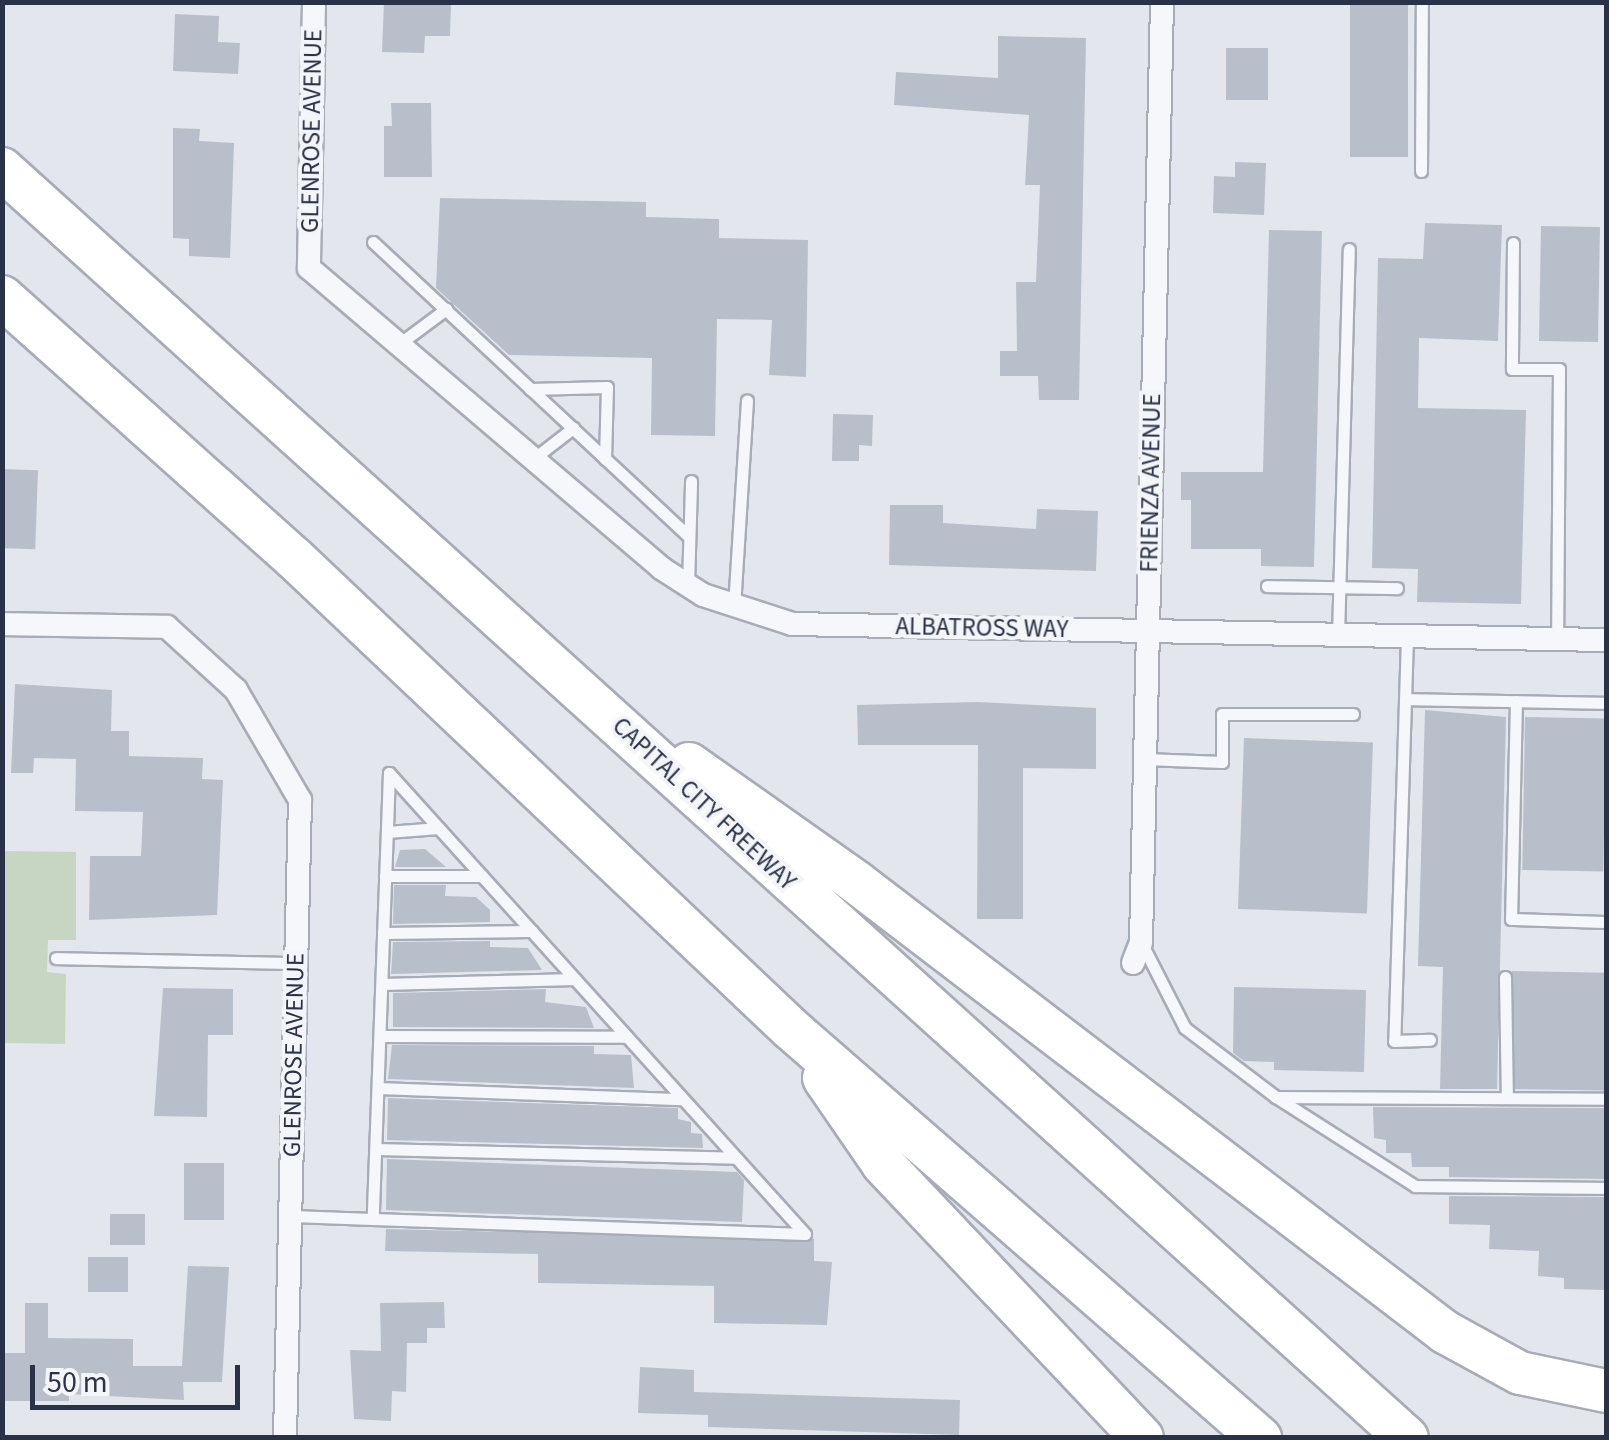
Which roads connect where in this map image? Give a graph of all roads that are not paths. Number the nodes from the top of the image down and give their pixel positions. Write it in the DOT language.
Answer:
graph roads {
  1 [pos="314,2"];
  2 [pos="1162,2"];
  3 [pos="1422,2"];
  4 [pos="2,169"];
  5 [pos="1421,170"];
  6 [pos="374,242"];
  7 [pos="1513,243"];
  8 [pos="1349,249"];
  9 [pos="2,297"];
  10 [pos="446,310"];
  11 [pos="399,344"];
  12 [pos="440,378"];
  13 [pos="530,388"];
  14 [pos="746,400"];
  15 [pos="573,428"];
  16 [pos="533,459"];
  17 [pos="606,459"];
  18 [pos="691,481"];
  19 [pos="689,537"];
  20 [pos="688,586"];
  21 [pos="1267,586"];
  22 [pos="1340,587"];
  23 [pos="1397,588"];
  24 [pos="734,607"];
  25 [pos="2,624"];
  26 [pos="1148,632"];
  27 [pos="1338,636"];
  28 [pos="1408,637"];
  29 [pos="1557,639"];
  30 [pos="1606,640"];
  31 [pos="1406,699"];
  32 [pos="594,701"];
  33 [pos="1516,701"];
  34 [pos="1606,703"];
  35 [pos="1353,714"];
  36 [pos="1145,759"];
  37 [pos="439,828"];
  38 [pos="387,832"];
  39 [pos="385,876"];
  40 [pos="482,876"];
  41 [pos="1606,922"];
  42 [pos="532,931"];
  43 [pos="384,933"];
  44 [pos="1137,952"];
  45 [pos="56,958"];
  46 [pos="296,963"];
  47 [pos="1504,976"];
  48 [pos="575,980"];
  49 [pos="382,984"];
  50 [pos="790,1028"];
  51 [pos="380,1036"];
  52 [pos="627,1037"];
  53 [pos="1430,1040"];
  54 [pos="378,1088"];
  55 [pos="1276,1097"];
  56 [pos="1507,1098"];
  57 [pos="682,1099"];
  58 [pos="1606,1100"];
  59 [pos="376,1149"];
  60 [pos="736,1158"];
  61 [pos="1606,1188"];
  62 [pos="291,1216"];
  63 [pos="373,1220"];
  64 [pos="1606,1391"];
  65 [pos="286,1438"];
  66 [pos="1142,1438"];
  67 [pos="1260,1438"];
  68 [pos="1406,1438"];
  1 -- 11 [label="street, GLENROSE AVENUE"];
  2 -- 26 [label="street, FRIENZA AVENUE"];
  3 -- 5 [label="lane"];
  4 -- 32 [label="highway, CAPITAL CITY FREEWAY"];
  6 -- 10 [label="lane"];
  7 -- 29 [label="lane"];
  8 -- 22 [label="lane"];
  9 -- 50 [label="highway"];
  10 -- 11 [label="lane"];
  10 -- 13 [label="lane"];
  11 -- 12 [label="street, GLENROSE AVENUE"];
  12 -- 16 [label="street, ALBATROSS WAY"];
  13 -- 15 [label="lane"];
  13 -- 17 [label="lane"];
  14 -- 24 [label="lane"];
  15 -- 16 [label="lane"];
  15 -- 17 [label="lane"];
  16 -- 20 [label="street, ALBATROSS WAY"];
  17 -- 19 [label="lane"];
  18 -- 19 [label="lane"];
  19 -- 20 [label="lane"];
  20 -- 24 [label="street, ALBATROSS WAY"];
  21 -- 22 [label="lane"];
  22 -- 23 [label="lane"];
  22 -- 27 [label="lane"];
  24 -- 26 [label="street, ALBATROSS WAY"];
  25 -- 46 [label="street, GLENROSE AVENUE"];
  26 -- 27 [label="street, ALBATROSS WAY"];
  26 -- 36 [label="street, FRIENZA AVENUE"];
  27 -- 28 [label="street, ALBATROSS WAY"];
  28 -- 29 [label="street, ALBATROSS WAY"];
  28 -- 31 [label="lane"];
  29 -- 30 [label="street, ALBATROSS WAY"];
  31 -- 33 [label="lane"];
  31 -- 53 [label="lane"];
  32 -- 64 [label="highway"];
  32 -- 68 [label="highway, CAPITAL CITY FREEWAY"];
  33 -- 34 [label="lane"];
  33 -- 41 [label="lane"];
  35 -- 36 [label="lane"];
  36 -- 44 [label="street, FRIENZA AVENUE"];
  37 -- 38 [label="lane"];
  37 -- 38 [label="lane"];
  37 -- 40 [label="lane"];
  38 -- 39 [label="lane"];
  39 -- 40 [label="lane"];
  39 -- 43 [label="lane"];
  40 -- 42 [label="lane"];
  42 -- 43 [label="lane"];
  42 -- 48 [label="lane"];
  43 -- 49 [label="lane"];
  44 -- 55 [label="lane"];
  45 -- 46 [label="lane"];
  46 -- 62 [label="street, GLENROSE AVENUE"];
  47 -- 56 [label="lane"];
  48 -- 49 [label="lane"];
  48 -- 52 [label="lane"];
  49 -- 51 [label="lane"];
  50 -- 66 [label="highway"];
  50 -- 67 [label="highway"];
  51 -- 52 [label="lane"];
  51 -- 54 [label="lane"];
  52 -- 57 [label="lane"];
  54 -- 57 [label="lane"];
  54 -- 59 [label="lane"];
  55 -- 56 [label="lane"];
  55 -- 61 [label="lane"];
  56 -- 58 [label="lane"];
  57 -- 60 [label="lane"];
  59 -- 60 [label="lane"];
  59 -- 63 [label="lane"];
  60 -- 63 [label="lane"];
  62 -- 63 [label="lane"];
  62 -- 65 [label="street, GLENROSE AVENUE"];
}
